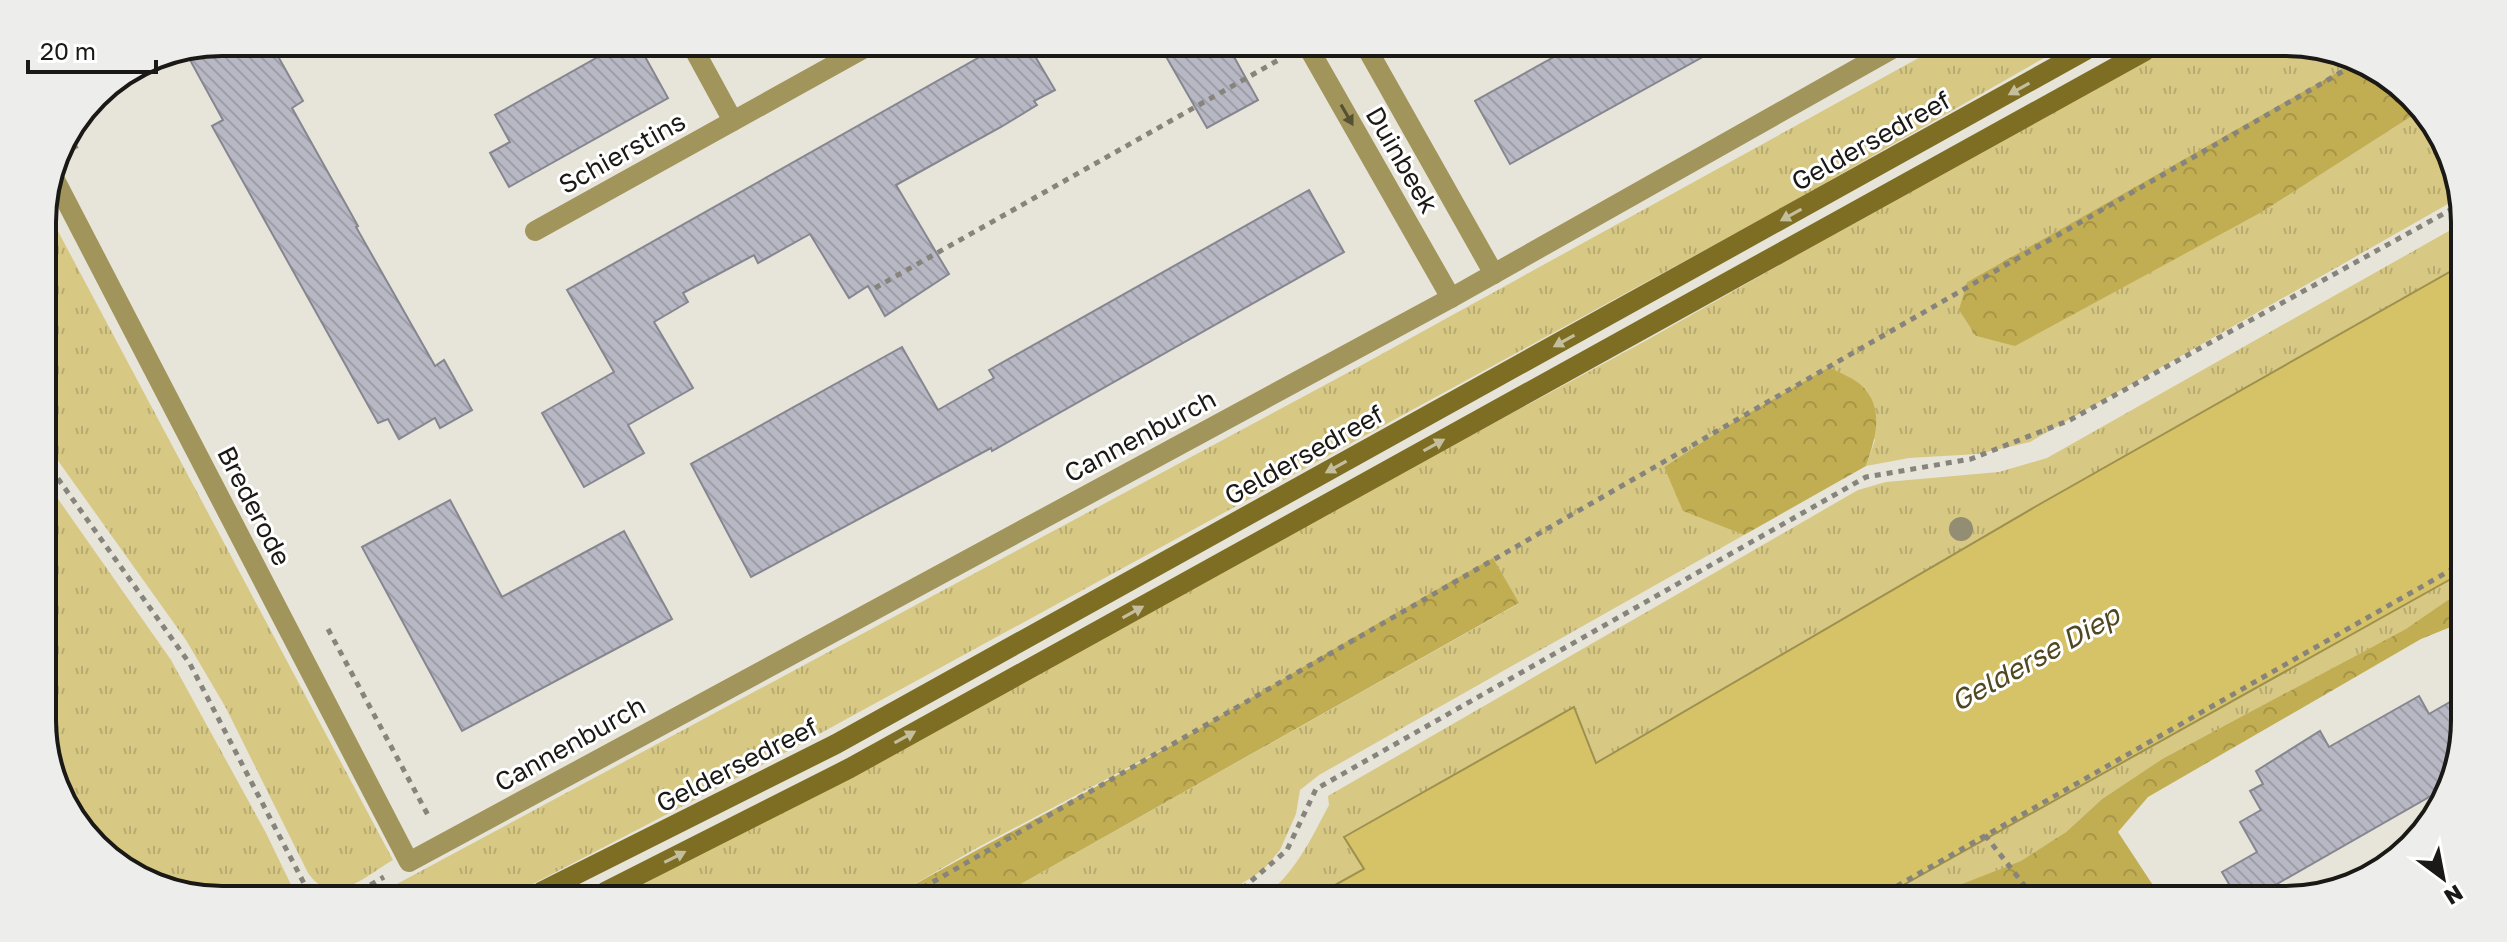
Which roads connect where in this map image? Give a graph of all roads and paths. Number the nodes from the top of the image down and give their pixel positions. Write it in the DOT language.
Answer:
graph roads {
  1 [pos="698,56"];
  2 [pos="850,56"];
  3 [pos="1285,56"];
  4 [pos="1313,56"];
  5 [pos="1371,56"];
  6 [pos="1880,56"];
  7 [pos="2075,56"];
  8 [pos="2136,56"];
  9 [pos="2347,69"];
  10 [pos="733,121"];
  11 [pos="60,189"];
  12 [pos="2450,210"];
  13 [pos="535,231"];
  14 [pos="1494,274"];
  15 [pos="875,288"];
  16 [pos="1451,298"];
  17 [pos="56,476"];
  18 [pos="2451,570"];
  19 [pos="1985,835"];
  20 [pos="409,862"];
  21 [pos="305,886"];
  22 [pos="553,886"];
  23 [pos="617,886"];
  24 [pos="926,886"];
  25 [pos="1245,886"];
  26 [pos="1897,886"];
  27 [pos="2025,886"];
  1 -- 10 [label="street"];
  2 -- 10 [label="street, Schierstins"];
  3 -- 15 [label="path"];
  4 -- 16 [label="street, Duinbeek, one-way"];
  5 -- 14 [label="street, Duinbeek"];
  6 -- 14 [label="street, Cannenburch"];
  7 -- 22 [label="main road, Geldersedreef, one-way"];
  23 -- 8 [label="main road, Geldersedreef, one-way"];
  9 -- 24 [label="path"];
  10 -- 13 [label="street, Schierstins"];
  11 -- 20 [label="street, Brederode"];
  12 -- 25 [label="path"];
  14 -- 16 [label="street, Cannenburch"];
  16 -- 20 [label="street, Cannenburch"];
  17 -- 21 [label="path"];
  18 -- 19 [label="path"];
  19 -- 26 [label="path"];
  19 -- 27 [label="path"];
}
